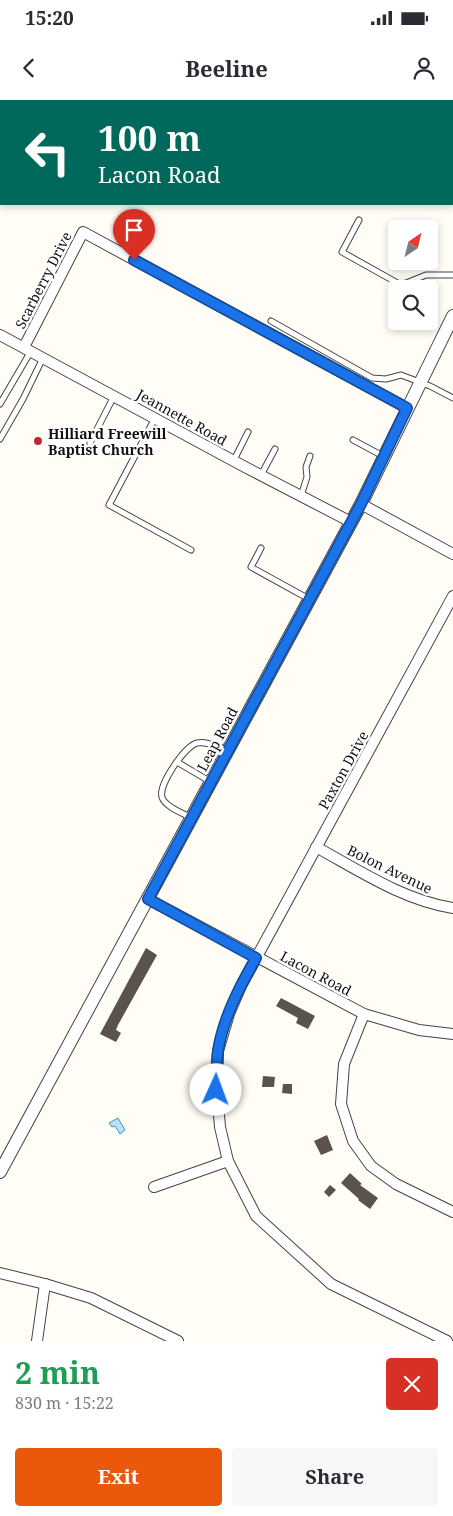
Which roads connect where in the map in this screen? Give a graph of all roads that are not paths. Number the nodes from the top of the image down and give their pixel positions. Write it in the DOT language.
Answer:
graph roads {
  1 [pos="359,220"];
  2 [pos="453,275"];
  3 [pos="453,316"];
  4 [pos="271,321"];
  5 [pos="0,335"];
  6 [pos="28,349"];
  7 [pos="44,358"];
  8 [pos="420,382"];
  9 [pos="115,396"];
  10 [pos="453,398"];
  11 [pos="0,404"];
  12 [pos="407,408"];
  13 [pos="155,418"];
  14 [pos="248,432"];
  15 [pos="0,439"];
  16 [pos="353,440"];
  17 [pos="90,443"];
  18 [pos="275,449"];
  19 [pos="310,456"];
  20 [pos="384,456"];
  21 [pos="233,461"];
  22 [pos="261,476"];
  23 [pos="300,497"];
  24 [pos="361,504"];
  25 [pos="351,522"];
  26 [pos="261,548"];
  27 [pos="191,550"];
  28 [pos="453,554"];
  29 [pos="453,596"];
  30 [pos="310,599"];
  31 [pos="228,750"];
  32 [pos="177,762"];
  33 [pos="210,782"];
  34 [pos="191,818"];
  35 [pos="316,847"];
  36 [pos="148,899"];
  37 [pos="453,908"];
  38 [pos="256,958"];
  39 [pos="364,1014"];
  40 [pos="453,1034"];
  41 [pos="228,1161"];
  42 [pos="0,1172"];
  43 [pos="154,1187"];
  44 [pos="453,1212"];
  45 [pos="0,1273"];
  46 [pos="45,1284"];
  47 [pos="37,1341"];
  48 [pos="178,1341"];
  49 [pos="447,1341"];
  1 -- 2 [label="lane"];
  3 -- 8 [label="street, Leap Road"];
  4 -- 8 [label="lane"];
  5 -- 6 [label="street, Jeannette Road"];
  6 -- 7 [label="street, Jeannette Road"];
  6 -- 11 [label="lane"];
  6 -- 12 [label="street, Scarberry Drive"];
  7 -- 9 [label="street, Jeannette Road"];
  7 -- 15 [label="lane"];
  8 -- 10 [label="lane"];
  8 -- 12 [label="street, Leap Road"];
  9 -- 13 [label="street, Jeannette Road"];
  9 -- 17 [label="lane"];
  12 -- 20 [label="street, Leap Road"];
  13 -- 21 [label="street, Jeannette Road"];
  13 -- 27 [label="lane"];
  14 -- 21 [label="lane"];
  16 -- 20 [label="lane"];
  18 -- 22 [label="lane"];
  19 -- 23 [label="lane"];
  20 -- 24 [label="street, Leap Road"];
  21 -- 22 [label="street, Jeannette Road"];
  22 -- 23 [label="street, Jeannette Road"];
  23 -- 25 [label="street, Jeannette Road"];
  24 -- 25 [label="street, Leap Road"];
  24 -- 28 [label="street"];
  25 -- 30 [label="street, Leap Road"];
  26 -- 30 [label="lane"];
  29 -- 35 [label="street, Paxton Drive"];
  30 -- 31 [label="street, Leap Road"];
  31 -- 32 [label="lane"];
  31 -- 33 [label="street, Leap Road"];
  32 -- 33 [label="lane"];
  32 -- 34 [label="lane"];
  33 -- 34 [label="street, Leap Road"];
  34 -- 36 [label="street, Leap Road"];
  35 -- 37 [label="street, Bolon Avenue"];
  35 -- 38 [label="street, Paxton Drive"];
  36 -- 38 [label="street, Lacon Road"];
  36 -- 42 [label="street, Leap Road"];
  38 -- 39 [label="street, Lacon Road"];
  38 -- 41 [label="street, Paxton Drive"];
  39 -- 40 [label="street, Lacon Road"];
  39 -- 44 [label="street"];
  41 -- 43 [label="street"];
  41 -- 49 [label="street, Paxton Drive"];
  45 -- 46 [label="street"];
  46 -- 47 [label="street"];
  46 -- 48 [label="street"];
}
